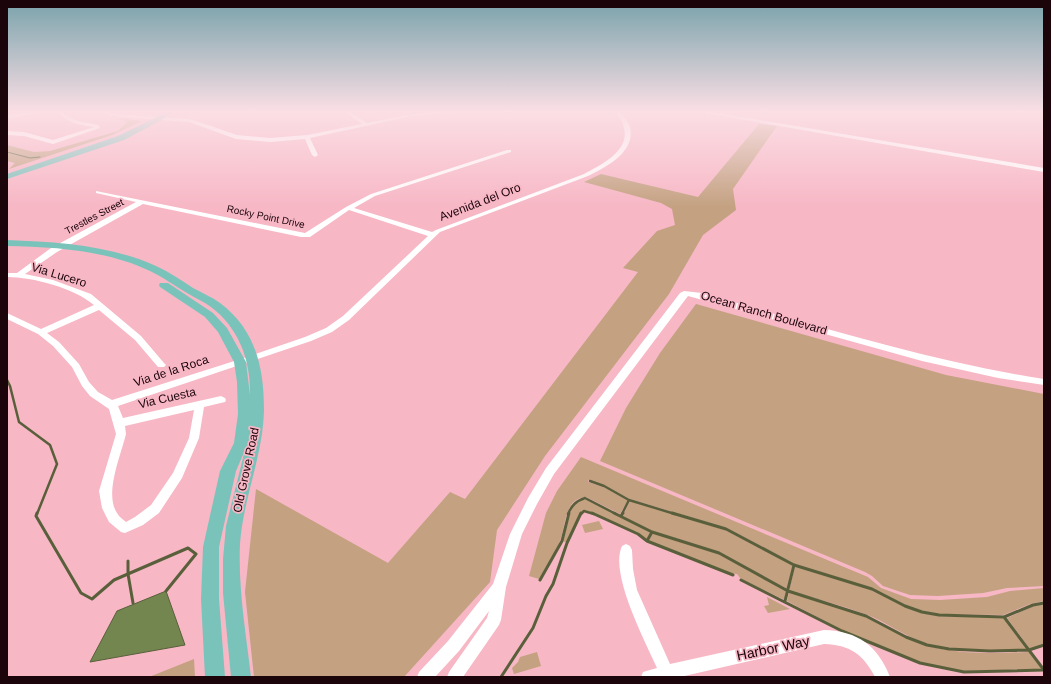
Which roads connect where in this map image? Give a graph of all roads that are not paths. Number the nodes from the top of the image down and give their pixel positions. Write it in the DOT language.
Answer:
graph roads {
  1 [pos="96,143"];
  2 [pos="107,143"];
  3 [pos="309,143"];
  4 [pos="626,143"];
  5 [pos="886,143"];
  6 [pos="509,151"];
  7 [pos="315,155"];
  8 [pos="1044,170"];
  9 [pos="7,174"];
  10 [pos="7,177"];
  11 [pos="98,192"];
  12 [pos="144,201"];
  13 [pos="348,208"];
  14 [pos="433,235"];
  15 [pos="7,243"];
  16 [pos="7,248"];
  17 [pos="58,248"];
  18 [pos="7,275"];
  19 [pos="19,275"];
  20 [pos="100,306"];
  21 [pos="7,316"];
  22 [pos="41,332"];
  23 [pos="246,360"];
  24 [pos="161,364"];
  25 [pos="1044,382"];
  26 [pos="221,400"];
  27 [pos="111,404"];
  28 [pos="200,404"];
  29 [pos="119,422"];
  30 [pos="626,550"];
  31 [pos="499,587"];
  32 [pos="667,674"];
  33 [pos="216,677"];
  34 [pos="241,677"];
  35 [pos="424,677"];
  36 [pos="454,677"];
  37 [pos="648,677"];
  38 [pos="883,677"];
  1 -- 9 [label="main road"];
  2 -- 10 [label="main road"];
  3 -- 7 [label="street"];
  4 -- 14 [label="street, Avenida del Oro"];
  5 -- 8 [label="street"];
  6 -- 13 [label="street, Rocky Point Drive"];
  11 -- 12 [label="street, Rocky Point Drive"];
  12 -- 13 [label="street, Rocky Point Drive"];
  12 -- 17 [label="street, Trestles Street"];
  13 -- 14 [label="street"];
  14 -- 23 [label="street, Avenida del Oro"];
  15 -- 17 [label="main road, Old Grove Road"];
  16 -- 17 [label="main road, Old Grove Road"];
  17 -- 19 [label="street, Trestles Street"];
  17 -- 23 [label="main road, Old Grove Road"];
  18 -- 19 [label="street, Via Lucero"];
  19 -- 20 [label="street, Via Lucero"];
  20 -- 22 [label="street"];
  20 -- 24 [label="street, Via Lucero"];
  21 -- 22 [label="street"];
  22 -- 27 [label="street"];
  23 -- 27 [label="street, Via de la Roca"];
  23 -- 33 [label="main road, Old Grove Road"];
  23 -- 34 [label="main road, Old Grove Road"];
  25 -- 31 [label="street, Ocean Ranch Boulevard"];
  26 -- 28 [label="street, Via Cuesta"];
  27 -- 29 [label="street"];
  28 -- 29 [label="street, Via Cuesta"];
  28 -- 29 [label="street"];
  30 -- 32 [label="street"];
  31 -- 35 [label="street, Ocean Ranch Boulevard"];
  31 -- 36 [label="street, Ocean Ranch Boulevard"];
  32 -- 37 [label="street, Harbor Way"];
  32 -- 38 [label="street, Harbor Way"];
}
